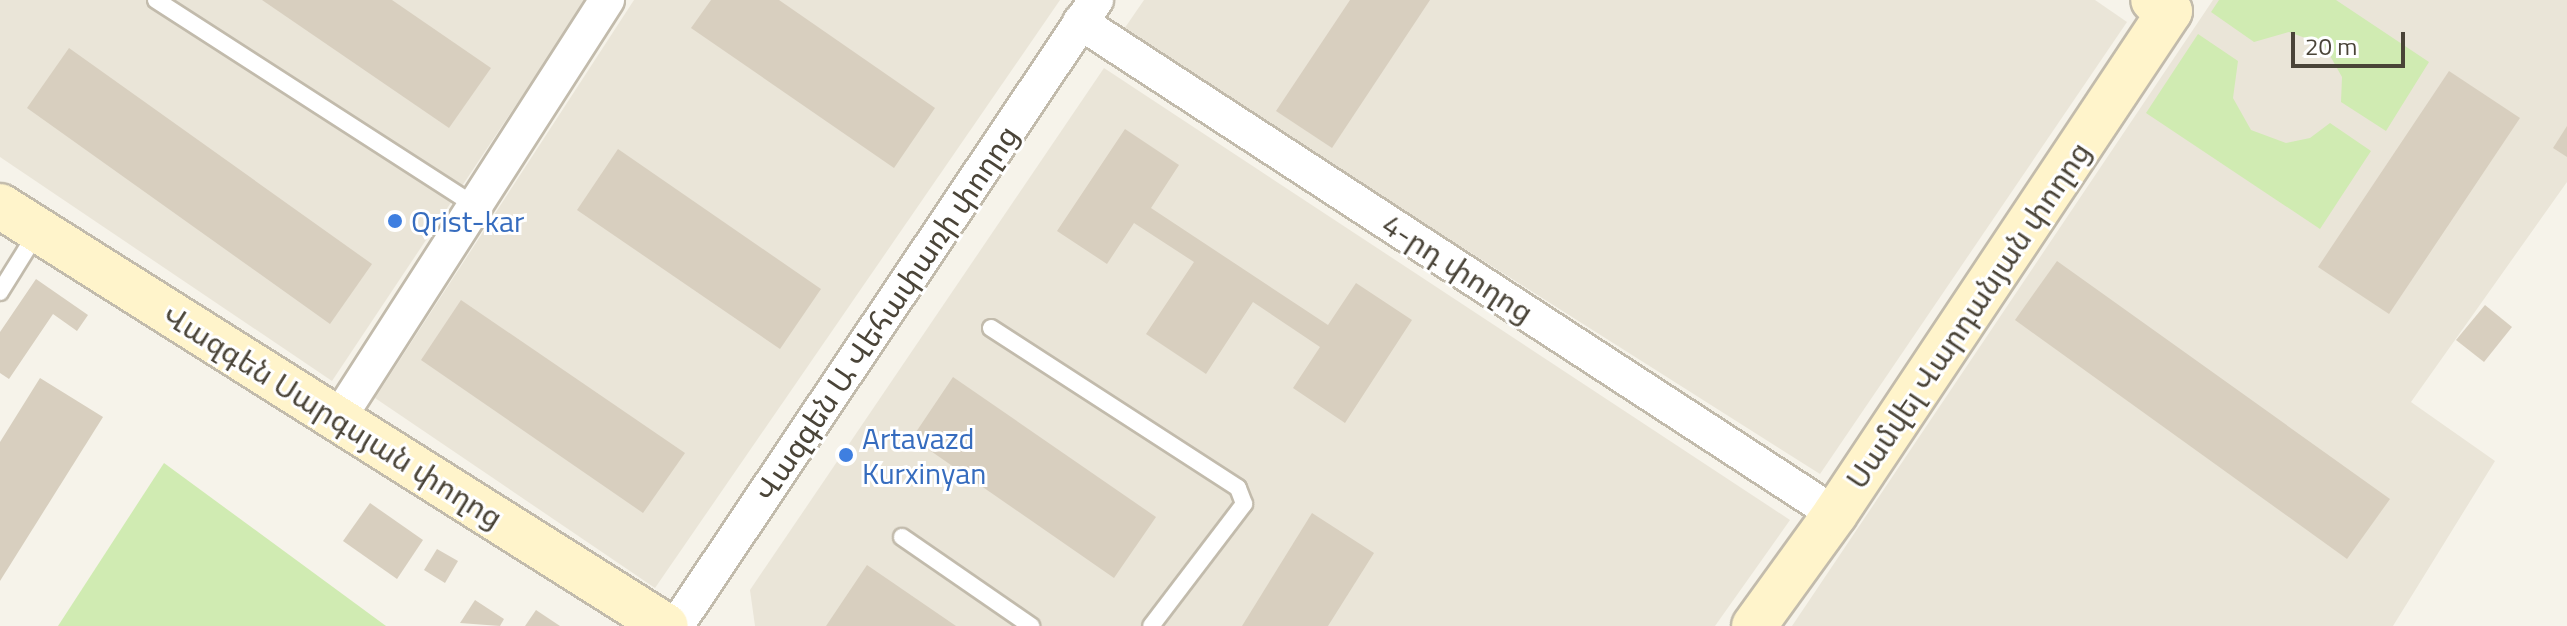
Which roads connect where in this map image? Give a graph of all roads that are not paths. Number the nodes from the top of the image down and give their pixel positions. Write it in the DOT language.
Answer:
graph roads {
  1 [pos="156,0"];
  2 [pos="607,0"];
  3 [pos="2167,4"];
  4 [pos="1088,11"];
  5 [pos="474,205"];
  6 [pos="0,206"];
  7 [pos="39,230"];
  8 [pos="0,292"];
  9 [pos="991,328"];
  10 [pos="338,419"];
  11 [pos="1835,514"];
  12 [pos="902,537"];
  13 [pos="666,626"];
  14 [pos="676,626"];
  15 [pos="1031,626"];
  16 [pos="1151,626"];
  17 [pos="1754,626"];
  1 -- 5 [label="lane"];
  2 -- 5 [label="street"];
  3 -- 11 [label="street, Սամվել Վարդանյան փողոց"];
  4 -- 11 [label="street, 4-րդ փողոց"];
  4 -- 14 [label="street, Վազգեն Ա Վեհափառի փողոց"];
  5 -- 10 [label="street"];
  6 -- 7 [label="street, Վազգեն Սարգսյան փողոց"];
  7 -- 8 [label="lane"];
  7 -- 10 [label="street, Վազգեն Սարգսյան փողոց"];
  9 -- 16 [label="lane"];
  10 -- 13 [label="street, Վազգեն Սարգսյան փողոց"];
  11 -- 17 [label="street, Սամվել Վարդանյան փողոց"];
  12 -- 15 [label="lane"];
}
